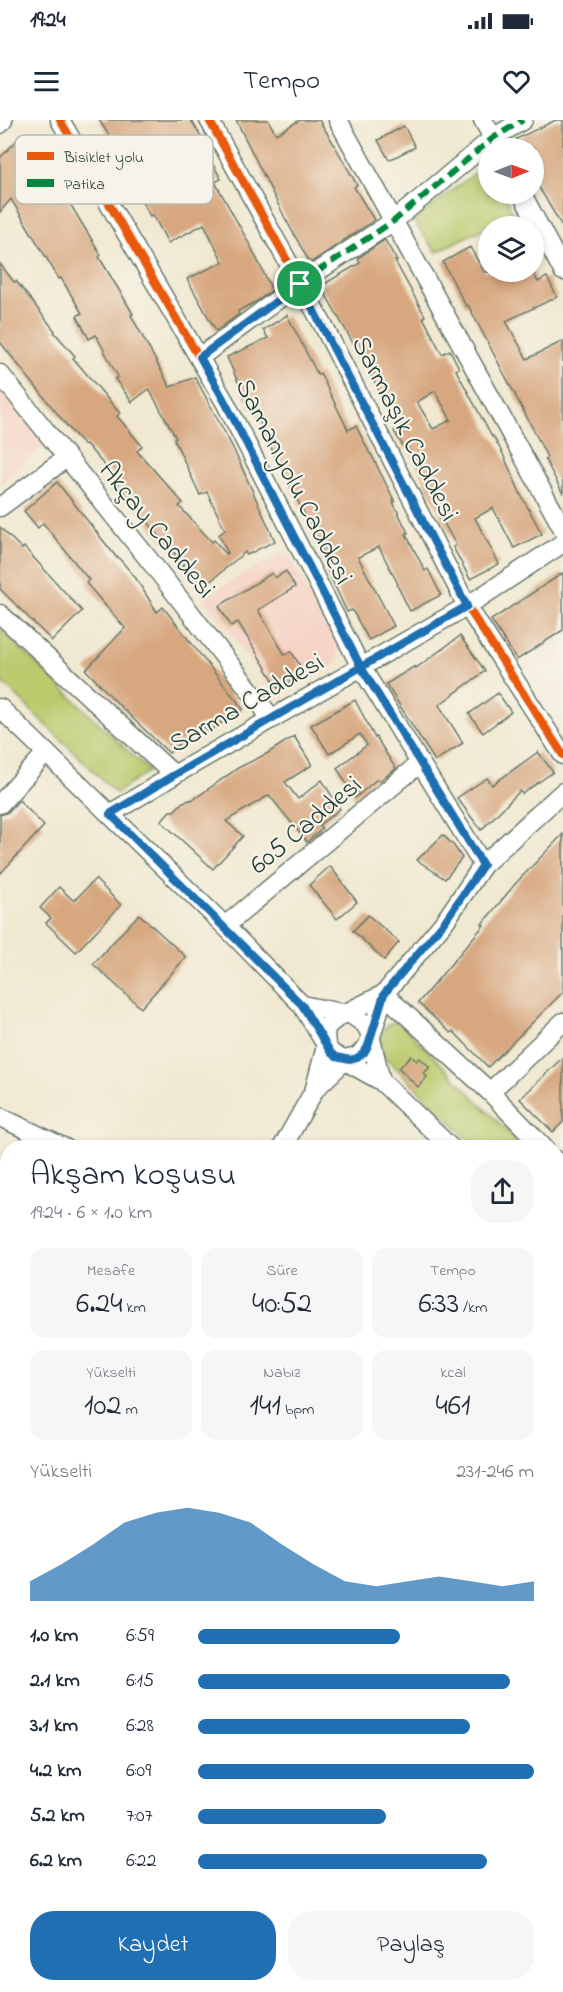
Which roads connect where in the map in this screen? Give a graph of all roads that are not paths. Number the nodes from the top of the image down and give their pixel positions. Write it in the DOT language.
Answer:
graph roads {
  1 [pos="3,120"];
  2 [pos="60,120"];
  3 [pos="210,120"];
  4 [pos="338,120"];
  5 [pos="483,120"];
  6 [pos="523,120"];
  7 [pos="0,124"];
  8 [pos="69,135"];
  9 [pos="493,138"];
  10 [pos="502,138"];
  11 [pos="478,157"];
  12 [pos="110,204"];
  13 [pos="527,204"];
  14 [pos="395,220"];
  15 [pos="563,271"];
  16 [pos="300,284"];
  17 [pos="200,357"];
  18 [pos="0,374"];
  19 [pos="66,458"];
  20 [pos="0,507"];
  21 [pos="563,529"];
  22 [pos="563,543"];
  23 [pos="467,606"];
  24 [pos="0,614"];
  25 [pos="361,667"];
  26 [pos="0,708"];
  27 [pos="272,719"];
  28 [pos="46,753"];
  29 [pos="563,755"];
  30 [pos="420,764"];
  31 [pos="174,775"];
  32 [pos="563,792"];
  33 [pos="0,804"];
  34 [pos="110,814"];
  35 [pos="483,865"];
  36 [pos="225,926"];
  37 [pos="384,994"];
  38 [pos="302,1005"];
  39 [pos="344,1015"];
  40 [pos="563,1022"];
  41 [pos="370,1038"];
  42 [pos="326,1046"];
  43 [pos="345,1060"];
  44 [pos="381,1081"];
  45 [pos="315,1089"];
  46 [pos="490,1092"];
  47 [pos="0,1117"];
  48 [pos="48,1140"];
  49 [pos="286,1140"];
  50 [pos="443,1140"];
  51 [pos="536,1140"];
  1 -- 7 [label="street"];
  2 -- 8 [label="street, Samanyolu Caddesi"];
  3 -- 16 [label="street, Sarmaşık Caddesi"];
  4 -- 14 [label="street"];
  5 -- 9 [label="street"];
  6 -- 10 [label="street"];
  11 -- 14 [label="street"];
  12 -- 17 [label="street, Samanyolu Caddesi"];
  13 -- 15 [label="street"];
  14 -- 16 [label="street"];
  14 -- 21 [label="street"];
  16 -- 17 [label="street"];
  16 -- 23 [label="street, Sarmaşık Caddesi"];
  17 -- 25 [label="street, Samanyolu Caddesi"];
  18 -- 19 [label="street, Akçay Caddesi"];
  19 -- 20 [label="street"];
  19 -- 27 [label="street, Akçay Caddesi"];
  22 -- 23 [label="street, Sarma Caddesi"];
  23 -- 25 [label="street, Sarma Caddesi"];
  23 -- 29 [label="street, Sarmaşık Caddesi"];
  24 -- 31 [label="street"];
  25 -- 27 [label="street, Sarma Caddesi"];
  25 -- 30 [label="street, Samanyolu Caddesi"];
  26 -- 28 [label="street"];
  27 -- 31 [label="street, Sarma Caddesi"];
  28 -- 33 [label="street"];
  28 -- 34 [label="street"];
  30 -- 35 [label="street, Samanyolu Caddesi"];
  30 -- 36 [label="street, 605 Caddesi"];
  31 -- 34 [label="street, Sarma Caddesi"];
  32 -- 35 [label="street"];
  34 -- 36 [label="street"];
  35 -- 37 [label="street"];
  36 -- 38 [label="street"];
  37 -- 39 [label="street"];
  37 -- 41 [label="street"];
  37 -- 46 [label="street"];
  38 -- 39 [label="street"];
  38 -- 42 [label="street"];
  39 -- 41 [label="street"];
  39 -- 42 [label="street"];
  40 -- 46 [label="street"];
  41 -- 43 [label="street"];
  41 -- 44 [label="street"];
  42 -- 43 [label="street"];
  42 -- 45 [label="street"];
  43 -- 44 [label="street"];
  43 -- 45 [label="street"];
  44 -- 50 [label="street"];
  45 -- 49 [label="street"];
  46 -- 51 [label="street"];
  47 -- 48 [label="street"];
}
